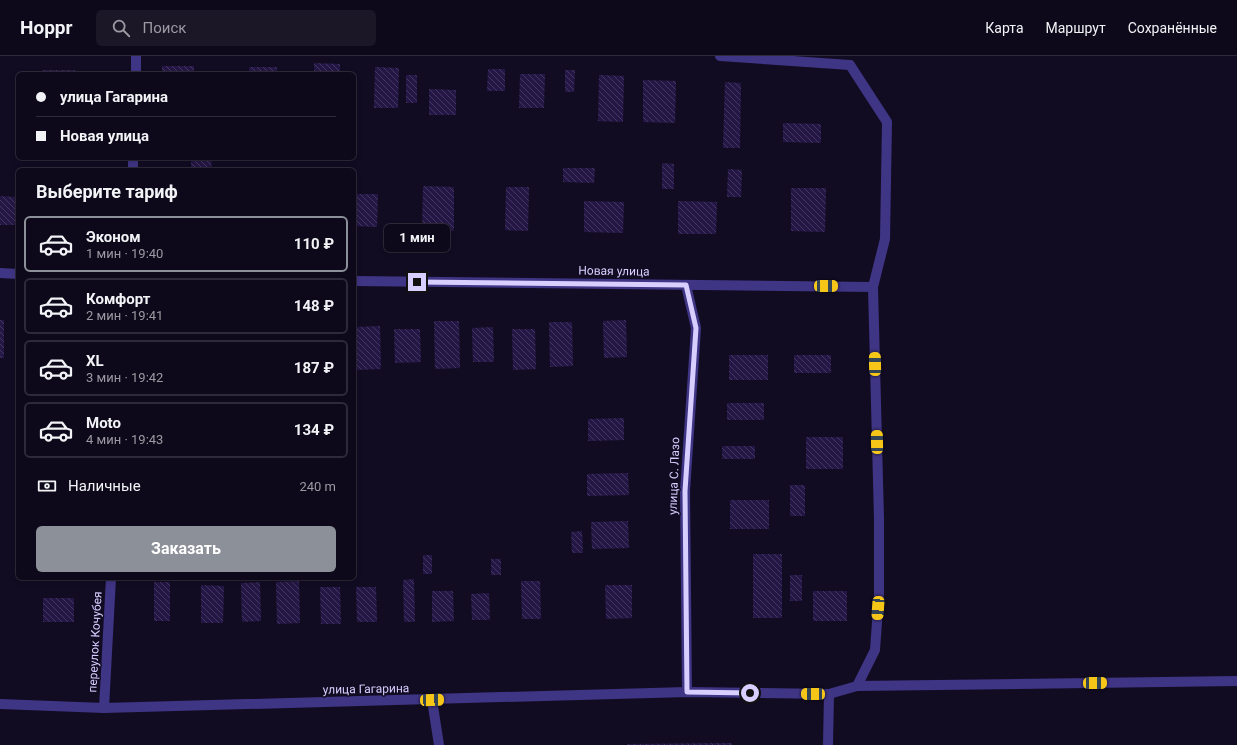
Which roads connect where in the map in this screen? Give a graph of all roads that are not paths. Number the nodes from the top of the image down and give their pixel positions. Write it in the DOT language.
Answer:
graph roads {
  1 [pos="136,56"];
  2 [pos="720,56"];
  3 [pos="136,72"];
  4 [pos="0,273"];
  5 [pos="16,274"];
  6 [pos="356,281"];
  7 [pos="686,285"];
  8 [pos="873,287"];
  9 [pos="112,580"];
  10 [pos="1237,681"];
  11 [pos="857,686"];
  12 [pos="687,692"];
  13 [pos="829,694"];
  14 [pos="432,700"];
  15 [pos="0,704"];
  16 [pos="104,708"];
  17 [pos="439,745"];
  18 [pos="828,745"];
  1 -- 3 [label="street"];
  2 -- 8 [label="street"];
  4 -- 5 [label="street"];
  6 -- 7 [label="street, Новая улица"];
  7 -- 8 [label="street, Новая улица"];
  7 -- 12 [label="street, улица С. Лазо"];
  8 -- 11 [label="street"];
  9 -- 16 [label="street, переулок Кочубея"];
  10 -- 11 [label="street, улица Гагарина"];
  11 -- 13 [label="street, улица Гагарина"];
  12 -- 13 [label="street, улица Гагарина"];
  12 -- 14 [label="street, улица Гагарина"];
  13 -- 18 [label="street"];
  14 -- 16 [label="street, улица Гагарина"];
  14 -- 17 [label="street"];
  15 -- 16 [label="street, улица Гагарина"];
}
